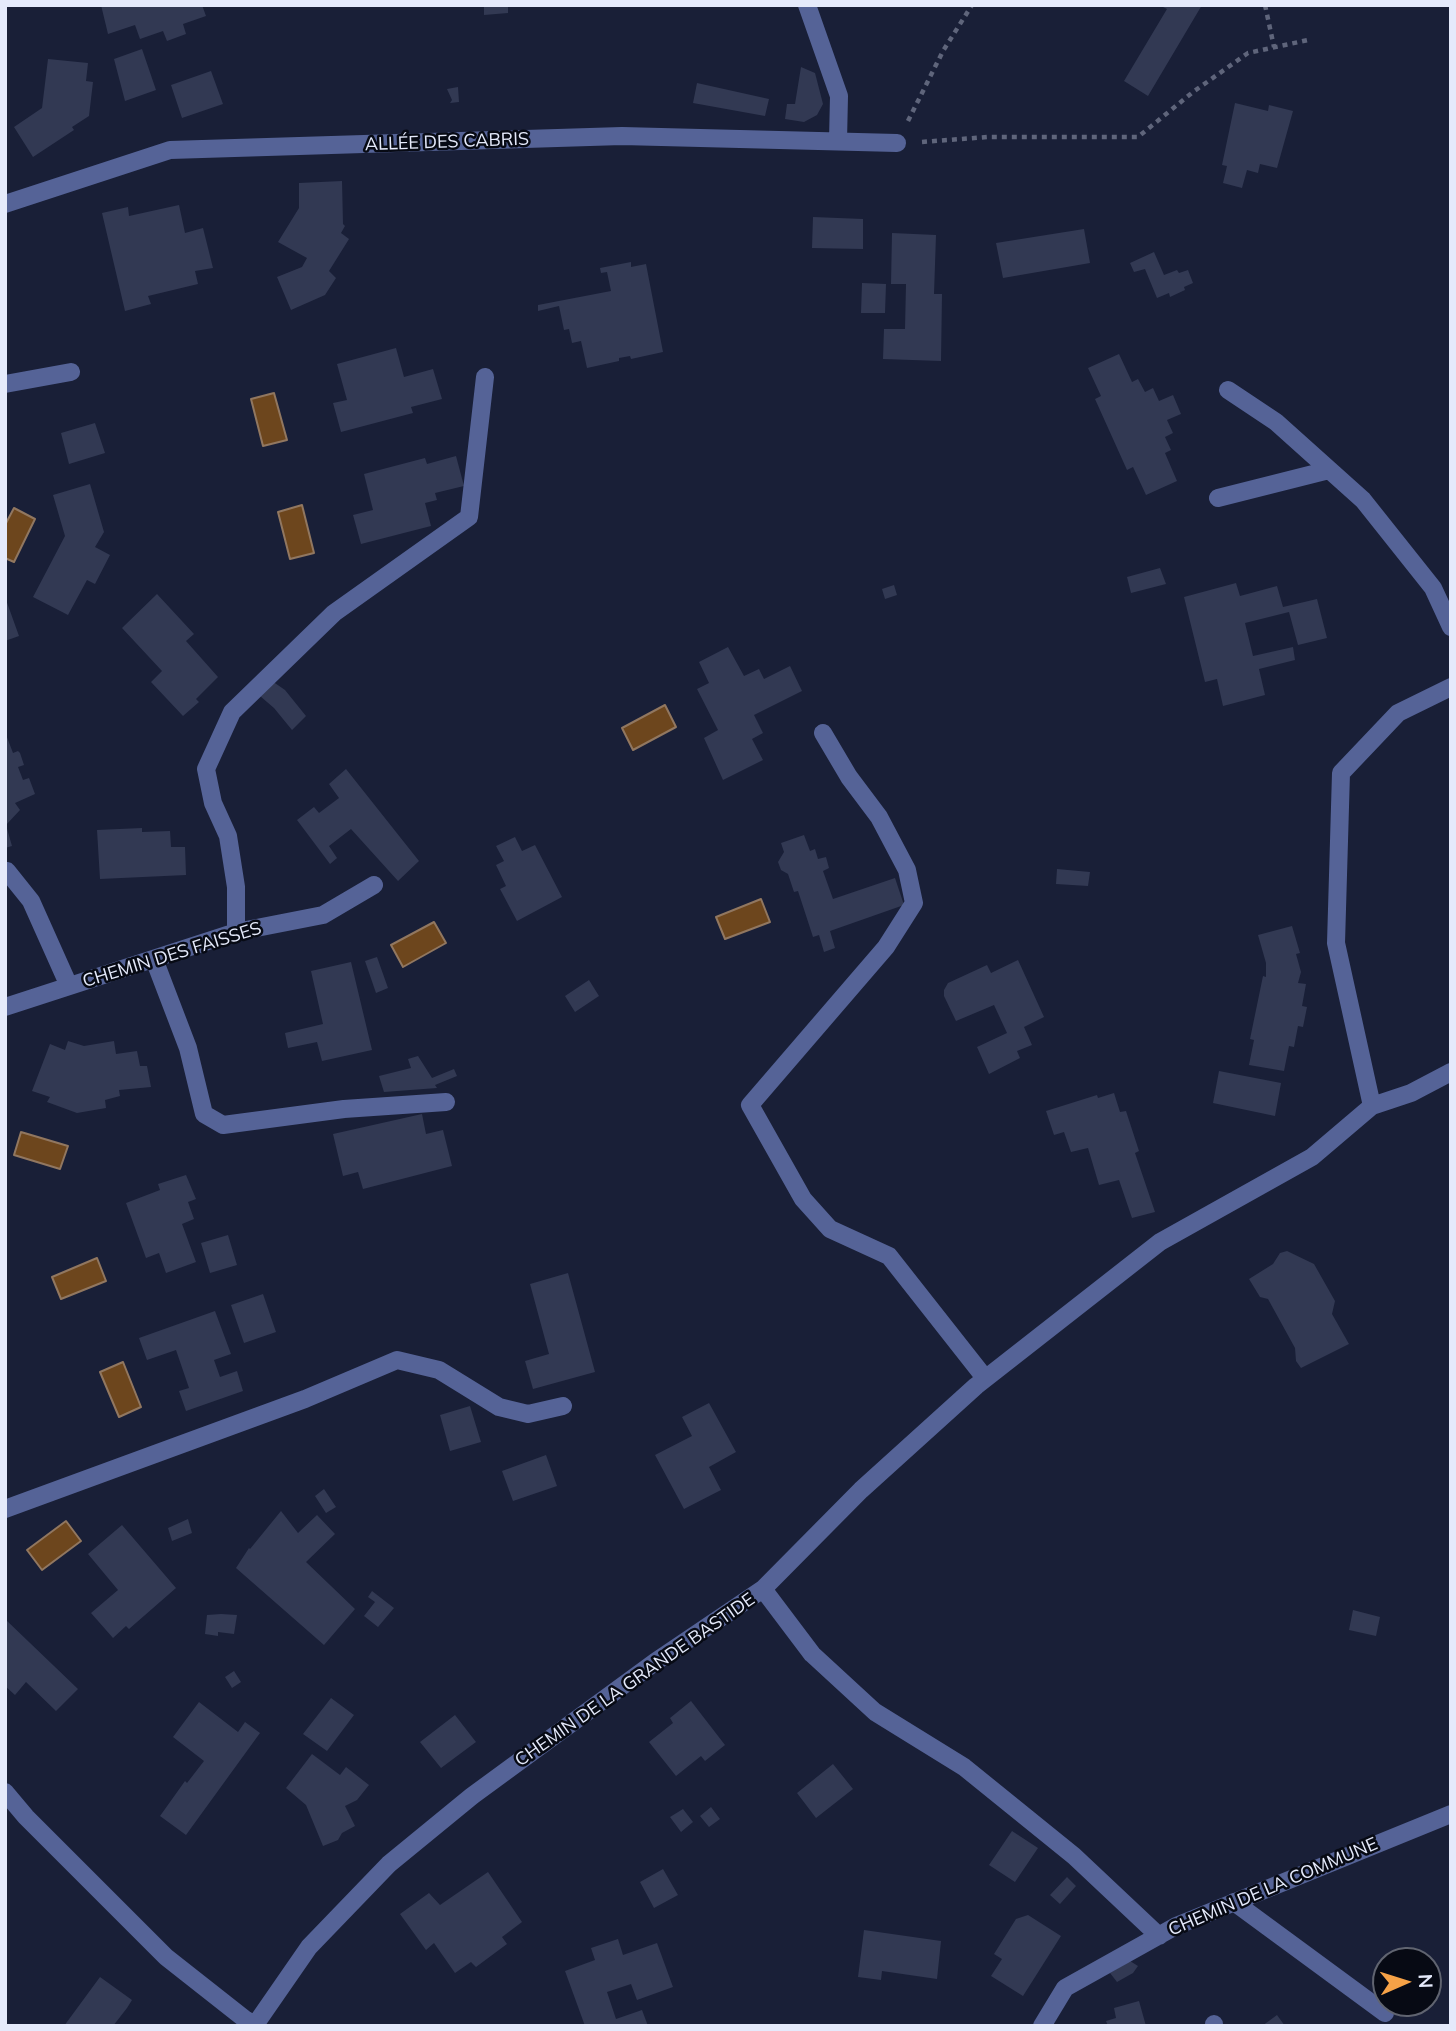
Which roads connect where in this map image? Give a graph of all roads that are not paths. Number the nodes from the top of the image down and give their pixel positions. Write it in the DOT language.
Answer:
graph roads {
  1 [pos="807,5"];
  2 [pos="838,141"];
  3 [pos="897,144"];
  4 [pos="5,204"];
  5 [pos="71,372"];
  6 [pos="485,377"];
  7 [pos="5,384"];
  8 [pos="1228,390"];
  9 [pos="1329,470"];
  10 [pos="1218,498"];
  11 [pos="1451,627"];
  12 [pos="1451,687"];
  13 [pos="823,733"];
  14 [pos="7,871"];
  15 [pos="374,885"];
  16 [pos="236,932"];
  17 [pos="154,958"];
  18 [pos="69,986"];
  19 [pos="5,1007"];
  20 [pos="1451,1072"];
  21 [pos="446,1102"];
  22 [pos="1372,1106"];
  23 [pos="985,1378"];
  24 [pos="564,1406"];
  25 [pos="5,1509"];
  26 [pos="763,1589"];
  27 [pos="5,1791"];
  28 [pos="1451,1814"];
  29 [pos="1234,1902"];
  30 [pos="1159,1936"];
  31 [pos="1372,2003"];
  32 [pos="256,2025"];
  33 [pos="1042,2026"];
  1 -- 2 [label="street"];
  2 -- 3 [label="street, ALLÉE DES CABRIS"];
  2 -- 4 [label="street, ALLÉE DES CABRIS"];
  5 -- 7 [label="street"];
  6 -- 16 [label="street"];
  8 -- 9 [label="street"];
  9 -- 10 [label="street"];
  9 -- 11 [label="street"];
  12 -- 22 [label="street"];
  13 -- 23 [label="street"];
  14 -- 18 [label="street"];
  15 -- 16 [label="street, CHEMIN DES FAISSES"];
  16 -- 17 [label="street, CHEMIN DES FAISSES"];
  17 -- 18 [label="street, CHEMIN DES FAISSES"];
  17 -- 21 [label="street"];
  18 -- 19 [label="street, CHEMIN DES FAISSES"];
  20 -- 22 [label="street"];
  22 -- 23 [label="street"];
  23 -- 26 [label="street"];
  24 -- 25 [label="street"];
  26 -- 30 [label="street, CHEMIN DE LA GRANDE BASTIDE"];
  26 -- 32 [label="street, CHEMIN DE LA GRANDE BASTIDE"];
  27 -- 32 [label="street"];
  28 -- 29 [label="street, CHEMIN DE LA COMMUNE"];
  29 -- 30 [label="street, CHEMIN DE LA COMMUNE"];
  29 -- 31 [label="street"];
  30 -- 33 [label="street, CHEMIN DE LA COMMUNE"];
}
